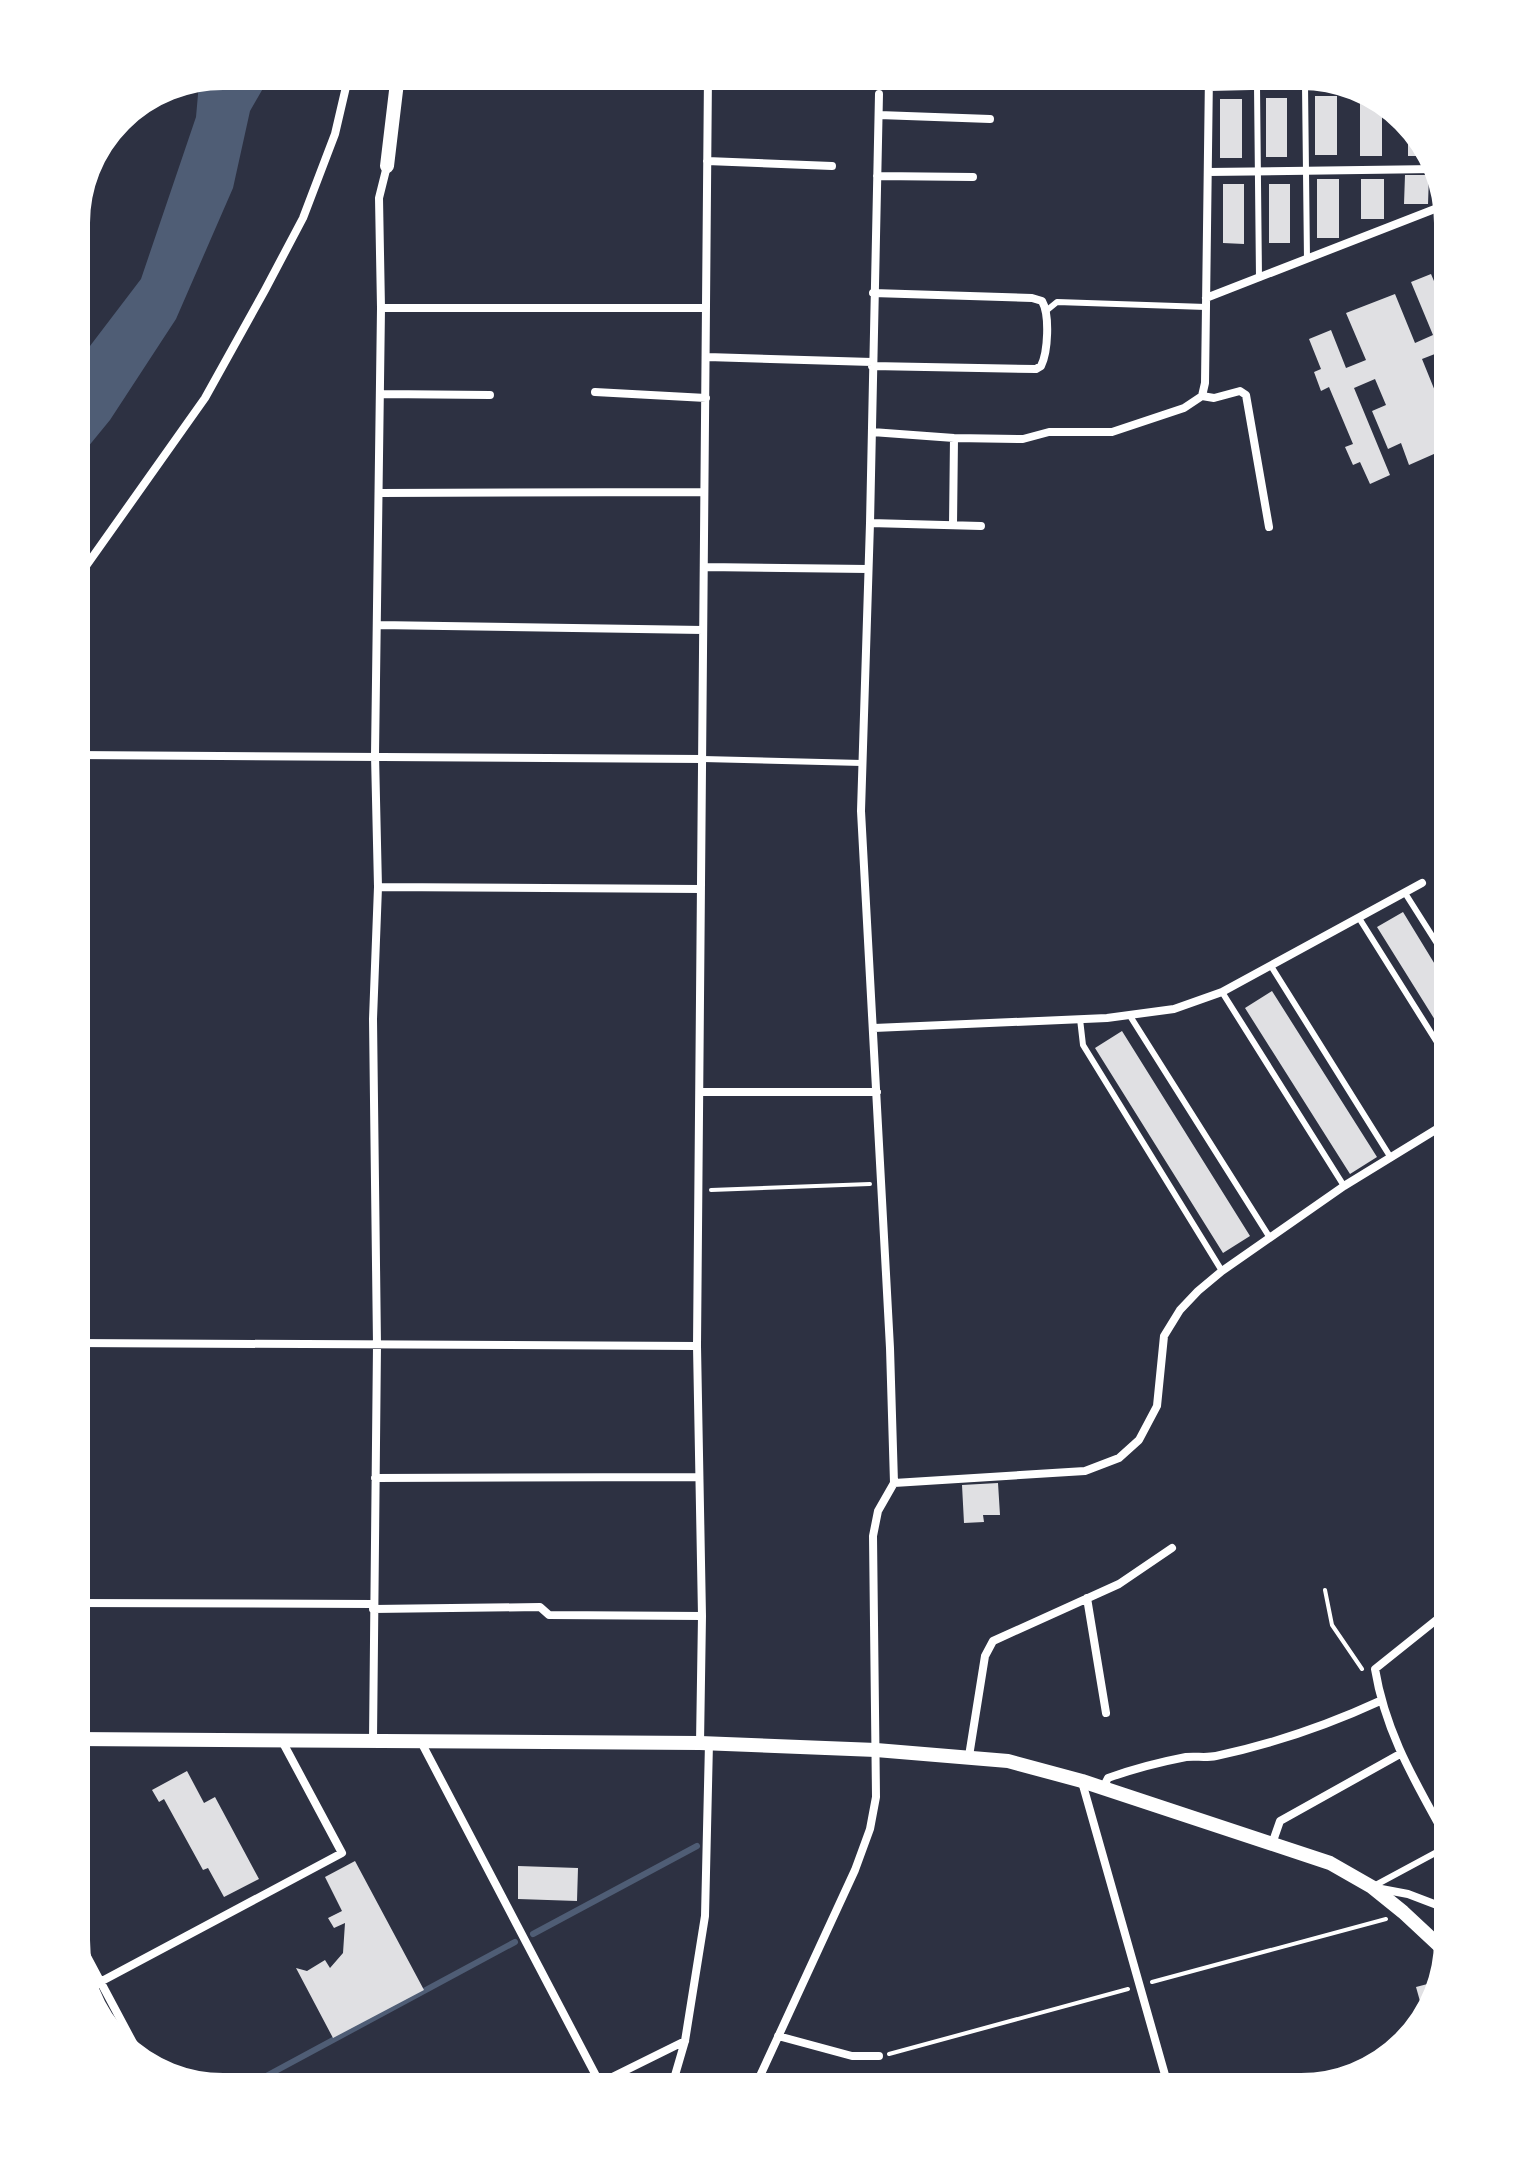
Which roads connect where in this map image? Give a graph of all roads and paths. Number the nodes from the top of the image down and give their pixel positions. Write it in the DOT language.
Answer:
graph roads {
  1 [pos="346,88"];
  2 [pos="396,88"];
  3 [pos="708,88"];
  4 [pos="1209,88"];
  5 [pos="1262,88"];
  6 [pos="1311,88"];
  7 [pos="879,94"];
  8 [pos="879,115"];
  9 [pos="990,119"];
  10 [pos="707,161"];
  11 [pos="387,166"];
  12 [pos="832,166"];
  13 [pos="1425,169"];
  14 [pos="1258,171"];
  15 [pos="1305,171"];
  16 [pos="1208,172"];
  17 [pos="877,176"];
  18 [pos="973,177"];
  19 [pos="1435,209"];
  20 [pos="1307,259"];
  21 [pos="1259,278"];
  22 [pos="873,293"];
  23 [pos="1206,302"];
  24 [pos="381,308"];
  25 [pos="704,308"];
  26 [pos="1046,311"];
  27 [pos="707,357"];
  28 [pos="872,364"];
  29 [pos="595,392"];
  30 [pos="381,394"];
  31 [pos="490,395"];
  32 [pos="1202,396"];
  33 [pos="706,398"];
  34 [pos="872,432"];
  35 [pos="954,438"];
  36 [pos="703,492"];
  37 [pos="380,493"];
  38 [pos="870,523"];
  39 [pos="953,525"];
  40 [pos="981,526"];
  41 [pos="1269,527"];
  42 [pos="88,563"];
  43 [pos="704,567"];
  44 [pos="868,569"];
  45 [pos="378,625"];
  46 [pos="703,630"];
  47 [pos="88,755"];
  48 [pos="375,755"];
  49 [pos="703,759"];
  50 [pos="862,763"];
  51 [pos="1422,883"];
  52 [pos="378,887"];
  53 [pos="701,889"];
  54 [pos="1405,893"];
  55 [pos="1359,918"];
  56 [pos="1436,942"];
  57 [pos="1271,966"];
  58 [pos="1222,992"];
  59 [pos="1130,1016"];
  60 [pos="1080,1019"];
  61 [pos="874,1028"];
  62 [pos="1436,1041"];
  63 [pos="701,1092"];
  64 [pos="877,1092"];
  65 [pos="1436,1130"];
  66 [pos="1391,1158"];
  67 [pos="880,1184"];
  68 [pos="1344,1186"];
  69 [pos="700,1190"];
  70 [pos="1270,1238"];
  71 [pos="1222,1271"];
  72 [pos="88,1343"];
  73 [pos="377,1345"];
  74 [pos="697,1346"];
  75 [pos="699,1477"];
  76 [pos="375,1478"];
  77 [pos="894,1483"];
  78 [pos="1172,1548"];
  79 [pos="1325,1590"];
  80 [pos="1087,1598"];
  81 [pos="88,1603"];
  82 [pos="373,1606"];
  83 [pos="702,1616"];
  84 [pos="1436,1620"];
  85 [pos="1377,1682"];
  86 [pos="1380,1701"];
  87 [pos="1106,1713"];
  88 [pos="88,1739"];
  89 [pos="373,1740"];
  90 [pos="420,1740"];
  91 [pos="282,1741"];
  92 [pos="704,1743"];
  93 [pos="876,1750"];
  94 [pos="1400,1754"];
  95 [pos="969,1756"];
  96 [pos="1082,1781"];
  97 [pos="1103,1789"];
  98 [pos="1436,1820"];
  99 [pos="1272,1844"];
  100 [pos="1436,1853"];
  101 [pos="1372,1887"];
  102 [pos="1436,1905"];
  103 [pos="1436,1943"];
  104 [pos="90,1963"];
  105 [pos="100,1982"];
  106 [pos="96,1984"];
  107 [pos="778,2036"];
  108 [pos="131,2039"];
  109 [pos="685,2041"];
  110 [pos="879,2056"];
  111 [pos="596,2075"];
  112 [pos="622,2075"];
  113 [pos="675,2075"];
  114 [pos="760,2075"];
  115 [pos="1165,2075"];
  1 -- 42 [label="street"];
  2 -- 11 [label="street"];
  3 -- 10 [label="street"];
  4 -- 16 [label="street"];
  5 -- 14 [label="lane"];
  6 -- 15 [label="lane"];
  7 -- 8 [label="street"];
  8 -- 9 [label="street"];
  8 -- 17 [label="street"];
  10 -- 12 [label="street"];
  10 -- 25 [label="street"];
  11 -- 24 [label="street"];
  13 -- 15 [label="street"];
  14 -- 15 [label="street"];
  14 -- 16 [label="street"];
  14 -- 21 [label="lane"];
  15 -- 20 [label="lane"];
  16 -- 23 [label="street"];
  17 -- 18 [label="street"];
  17 -- 22 [label="street"];
  19 -- 20 [label="street"];
  20 -- 21 [label="street"];
  21 -- 23 [label="street"];
  22 -- 26 [label="street"];
  22 -- 28 [label="street"];
  23 -- 26 [label="lane"];
  23 -- 32 [label="street"];
  24 -- 25 [label="street"];
  24 -- 30 [label="street"];
  25 -- 27 [label="street"];
  26 -- 28 [label="street"];
  27 -- 28 [label="street"];
  27 -- 33 [label="street"];
  28 -- 34 [label="street"];
  29 -- 33 [label="street"];
  30 -- 31 [label="street"];
  30 -- 37 [label="street"];
  32 -- 35 [label="street"];
  32 -- 41 [label="street"];
  33 -- 36 [label="street"];
  34 -- 35 [label="street"];
  34 -- 38 [label="street"];
  35 -- 39 [label="street"];
  36 -- 37 [label="street"];
  36 -- 43 [label="street"];
  37 -- 45 [label="street"];
  38 -- 39 [label="street"];
  38 -- 44 [label="street"];
  39 -- 40 [label="street"];
  43 -- 44 [label="street"];
  43 -- 46 [label="street"];
  44 -- 50 [label="street"];
  45 -- 46 [label="street"];
  45 -- 48 [label="street"];
  46 -- 49 [label="street"];
  47 -- 48 [label="street"];
  48 -- 49 [label="street"];
  48 -- 52 [label="street"];
  49 -- 50 [label="lane"];
  49 -- 53 [label="street"];
  50 -- 61 [label="street"];
  51 -- 54 [label="street"];
  52 -- 53 [label="street"];
  52 -- 73 [label="street"];
  53 -- 63 [label="street"];
  54 -- 55 [label="street"];
  54 -- 56 [label="lane"];
  55 -- 57 [label="street"];
  55 -- 62 [label="lane"];
  57 -- 58 [label="street"];
  57 -- 66 [label="lane"];
  58 -- 59 [label="street"];
  58 -- 68 [label="lane"];
  59 -- 60 [label="street"];
  59 -- 70 [label="lane"];
  60 -- 61 [label="street"];
  60 -- 71 [label="lane"];
  61 -- 64 [label="street"];
  63 -- 64 [label="street"];
  63 -- 69 [label="street"];
  64 -- 67 [label="street"];
  65 -- 66 [label="street"];
  66 -- 68 [label="street"];
  67 -- 69 [label="path"];
  67 -- 77 [label="street"];
  68 -- 70 [label="street"];
  69 -- 74 [label="street"];
  70 -- 71 [label="street"];
  71 -- 77 [label="street"];
  72 -- 73 [label="street"];
  73 -- 74 [label="street"];
  73 -- 76 [label="street"];
  74 -- 75 [label="street"];
  75 -- 76 [label="street"];
  75 -- 83 [label="street"];
  76 -- 82 [label="street"];
  77 -- 93 [label="street"];
  78 -- 80 [label="street"];
  79 -- 85 [label="path"];
  80 -- 87 [label="street"];
  80 -- 95 [label="street"];
  81 -- 82 [label="street"];
  82 -- 83 [label="street"];
  82 -- 89 [label="street"];
  83 -- 92 [label="street"];
  84 -- 85 [label="street"];
  85 -- 86 [label="street"];
  86 -- 94 [label="street"];
  86 -- 97 [label="street"];
  88 -- 91 [label="street"];
  89 -- 90 [label="street"];
  89 -- 91 [label="street"];
  90 -- 92 [label="street"];
  90 -- 111 [label="street"];
  91 -- 105 [label="street"];
  92 -- 93 [label="street"];
  92 -- 109 [label="street"];
  93 -- 95 [label="street"];
  93 -- 107 [label="street"];
  94 -- 98 [label="street"];
  94 -- 99 [label="street"];
  95 -- 96 [label="street"];
  96 -- 97 [label="street"];
  96 -- 115 [label="street"];
  97 -- 99 [label="street"];
  99 -- 101 [label="street"];
  100 -- 101 [label="lane"];
  101 -- 102 [label="street"];
  101 -- 103 [label="street"];
  104 -- 105 [label="street"];
  105 -- 106 [label="street"];
  105 -- 108 [label="street"];
  107 -- 110 [label="street"];
  107 -- 114 [label="street"];
  109 -- 112 [label="street"];
  109 -- 113 [label="street"];
}
